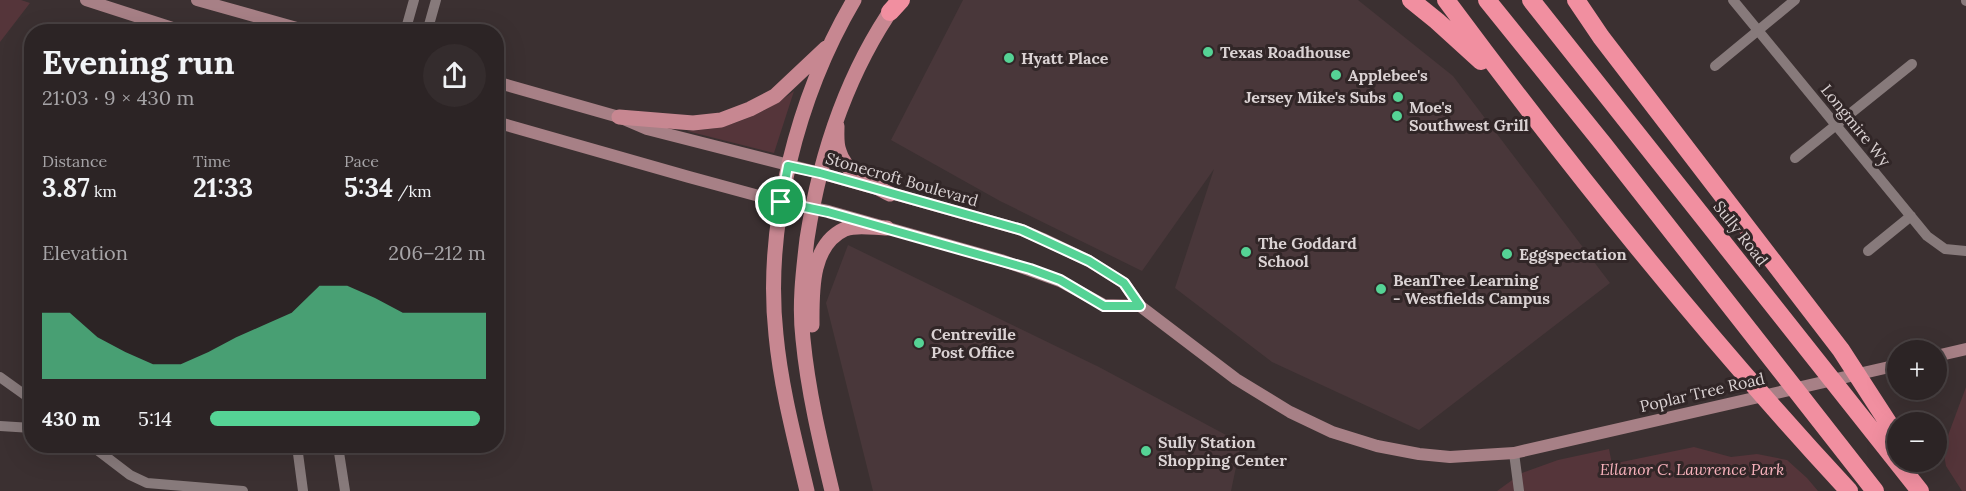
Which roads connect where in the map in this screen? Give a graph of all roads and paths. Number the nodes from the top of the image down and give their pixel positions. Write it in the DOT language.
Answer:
graph roads {
  1 [pos="86,0"];
  2 [pos="197,0"];
  3 [pos="414,0"];
  4 [pos="436,0"];
  5 [pos="854,0"];
  6 [pos="1411,0"];
  7 [pos="1446,0"];
  8 [pos="1487,0"];
  9 [pos="1531,0"];
  10 [pos="1570,0"];
  11 [pos="1576,0"];
  12 [pos="1733,0"];
  13 [pos="1795,0"];
  14 [pos="896,4"];
  15 [pos="160,24"];
  16 [pos="282,24"];
  17 [pos="407,24"];
  18 [pos="429,24"];
  19 [pos="1758,30"];
  20 [pos="1601,37"];
  21 [pos="833,42"];
  22 [pos="1912,64"];
  23 [pos="1715,66"];
  24 [pos="504,84"];
  25 [pos="1526,108"];
  26 [pos="619,117"];
  27 [pos="837,117"];
  28 [pos="504,124"];
  29 [pos="1837,124"];
  30 [pos="1795,158"];
  31 [pos="788,166"];
  32 [pos="820,173"];
  33 [pos="890,194"];
  34 [pos="781,202"];
  35 [pos="812,208"];
  36 [pos="1911,216"];
  37 [pos="887,228"];
  38 [pos="1868,251"];
  39 [pos="1966,251"];
  40 [pos="1140,306"];
  41 [pos="1966,349"];
  42 [pos="1947,353"];
  43 [pos="806,366"];
  44 [pos="1887,367"];
  45 [pos="0,377"];
  46 [pos="24,394"];
  47 [pos="1887,421"];
  48 [pos="0,426"];
  49 [pos="24,428"];
  50 [pos="101,453"];
  51 [pos="298,453"];
  52 [pos="339,453"];
  53 [pos="1514,453"];
  54 [pos="1920,472"];
  55 [pos="237,491"];
  56 [pos="303,491"];
  57 [pos="345,491"];
  58 [pos="807,491"];
  59 [pos="832,491"];
  60 [pos="1519,491"];
  61 [pos="1849,491"];
  62 [pos="1875,491"];
  63 [pos="1920,491"];
  64 [pos="1932,491"];
  1 -- 15 [label="main road"];
  2 -- 16 [label="main road"];
  3 -- 17 [label="street"];
  4 -- 18 [label="street"];
  5 -- 21 [label="main road"];
  6 -- 25 [label="highway"];
  7 -- 25 [label="highway"];
  8 -- 62 [label="highway"];
  9 -- 63 [label="highway, Sully Road"];
  10 -- 20 [label="highway"];
  11 -- 20 [label="highway"];
  12 -- 19 [label="street, Longmire Wy"];
  13 -- 19 [label="street"];
  14 -- 27 [label="main road"];
  19 -- 23 [label="street"];
  19 -- 29 [label="street, Longmire Wy"];
  20 -- 47 [label="highway"];
  21 -- 26 [label="main road"];
  21 -- 31 [label="main road"];
  22 -- 29 [label="street"];
  24 -- 26 [label="main road, Stonecroft Boulevard"];
  25 -- 61 [label="highway"];
  26 -- 31 [label="main road, Stonecroft Boulevard"];
  27 -- 32 [label="main road"];
  27 -- 33 [label="main road"];
  28 -- 34 [label="main road"];
  29 -- 30 [label="street"];
  29 -- 36 [label="street, Longmire Wy"];
  31 -- 32 [label="main road, Stonecroft Boulevard"];
  31 -- 34 [label="main road"];
  32 -- 33 [label="main road, Stonecroft Boulevard"];
  32 -- 35 [label="main road"];
  33 -- 40 [label="main road, Stonecroft Boulevard"];
  34 -- 35 [label="main road"];
  34 -- 58 [label="main road"];
  35 -- 37 [label="main road"];
  35 -- 43 [label="main road"];
  36 -- 38 [label="street"];
  36 -- 39 [label="street, Longmire Wy"];
  37 -- 40 [label="main road"];
  37 -- 43 [label="main road"];
  40 -- 53 [label="main road, Stonecroft Boulevard"];
  41 -- 42 [label="main road"];
  43 -- 59 [label="main road"];
  44 -- 53 [label="main road, Poplar Tree Road"];
  45 -- 46 [label="street"];
  48 -- 49 [label="street"];
  50 -- 55 [label="street"];
  51 -- 56 [label="street"];
  52 -- 57 [label="street"];
  53 -- 60 [label="street"];
  54 -- 64 [label="highway"];
}
